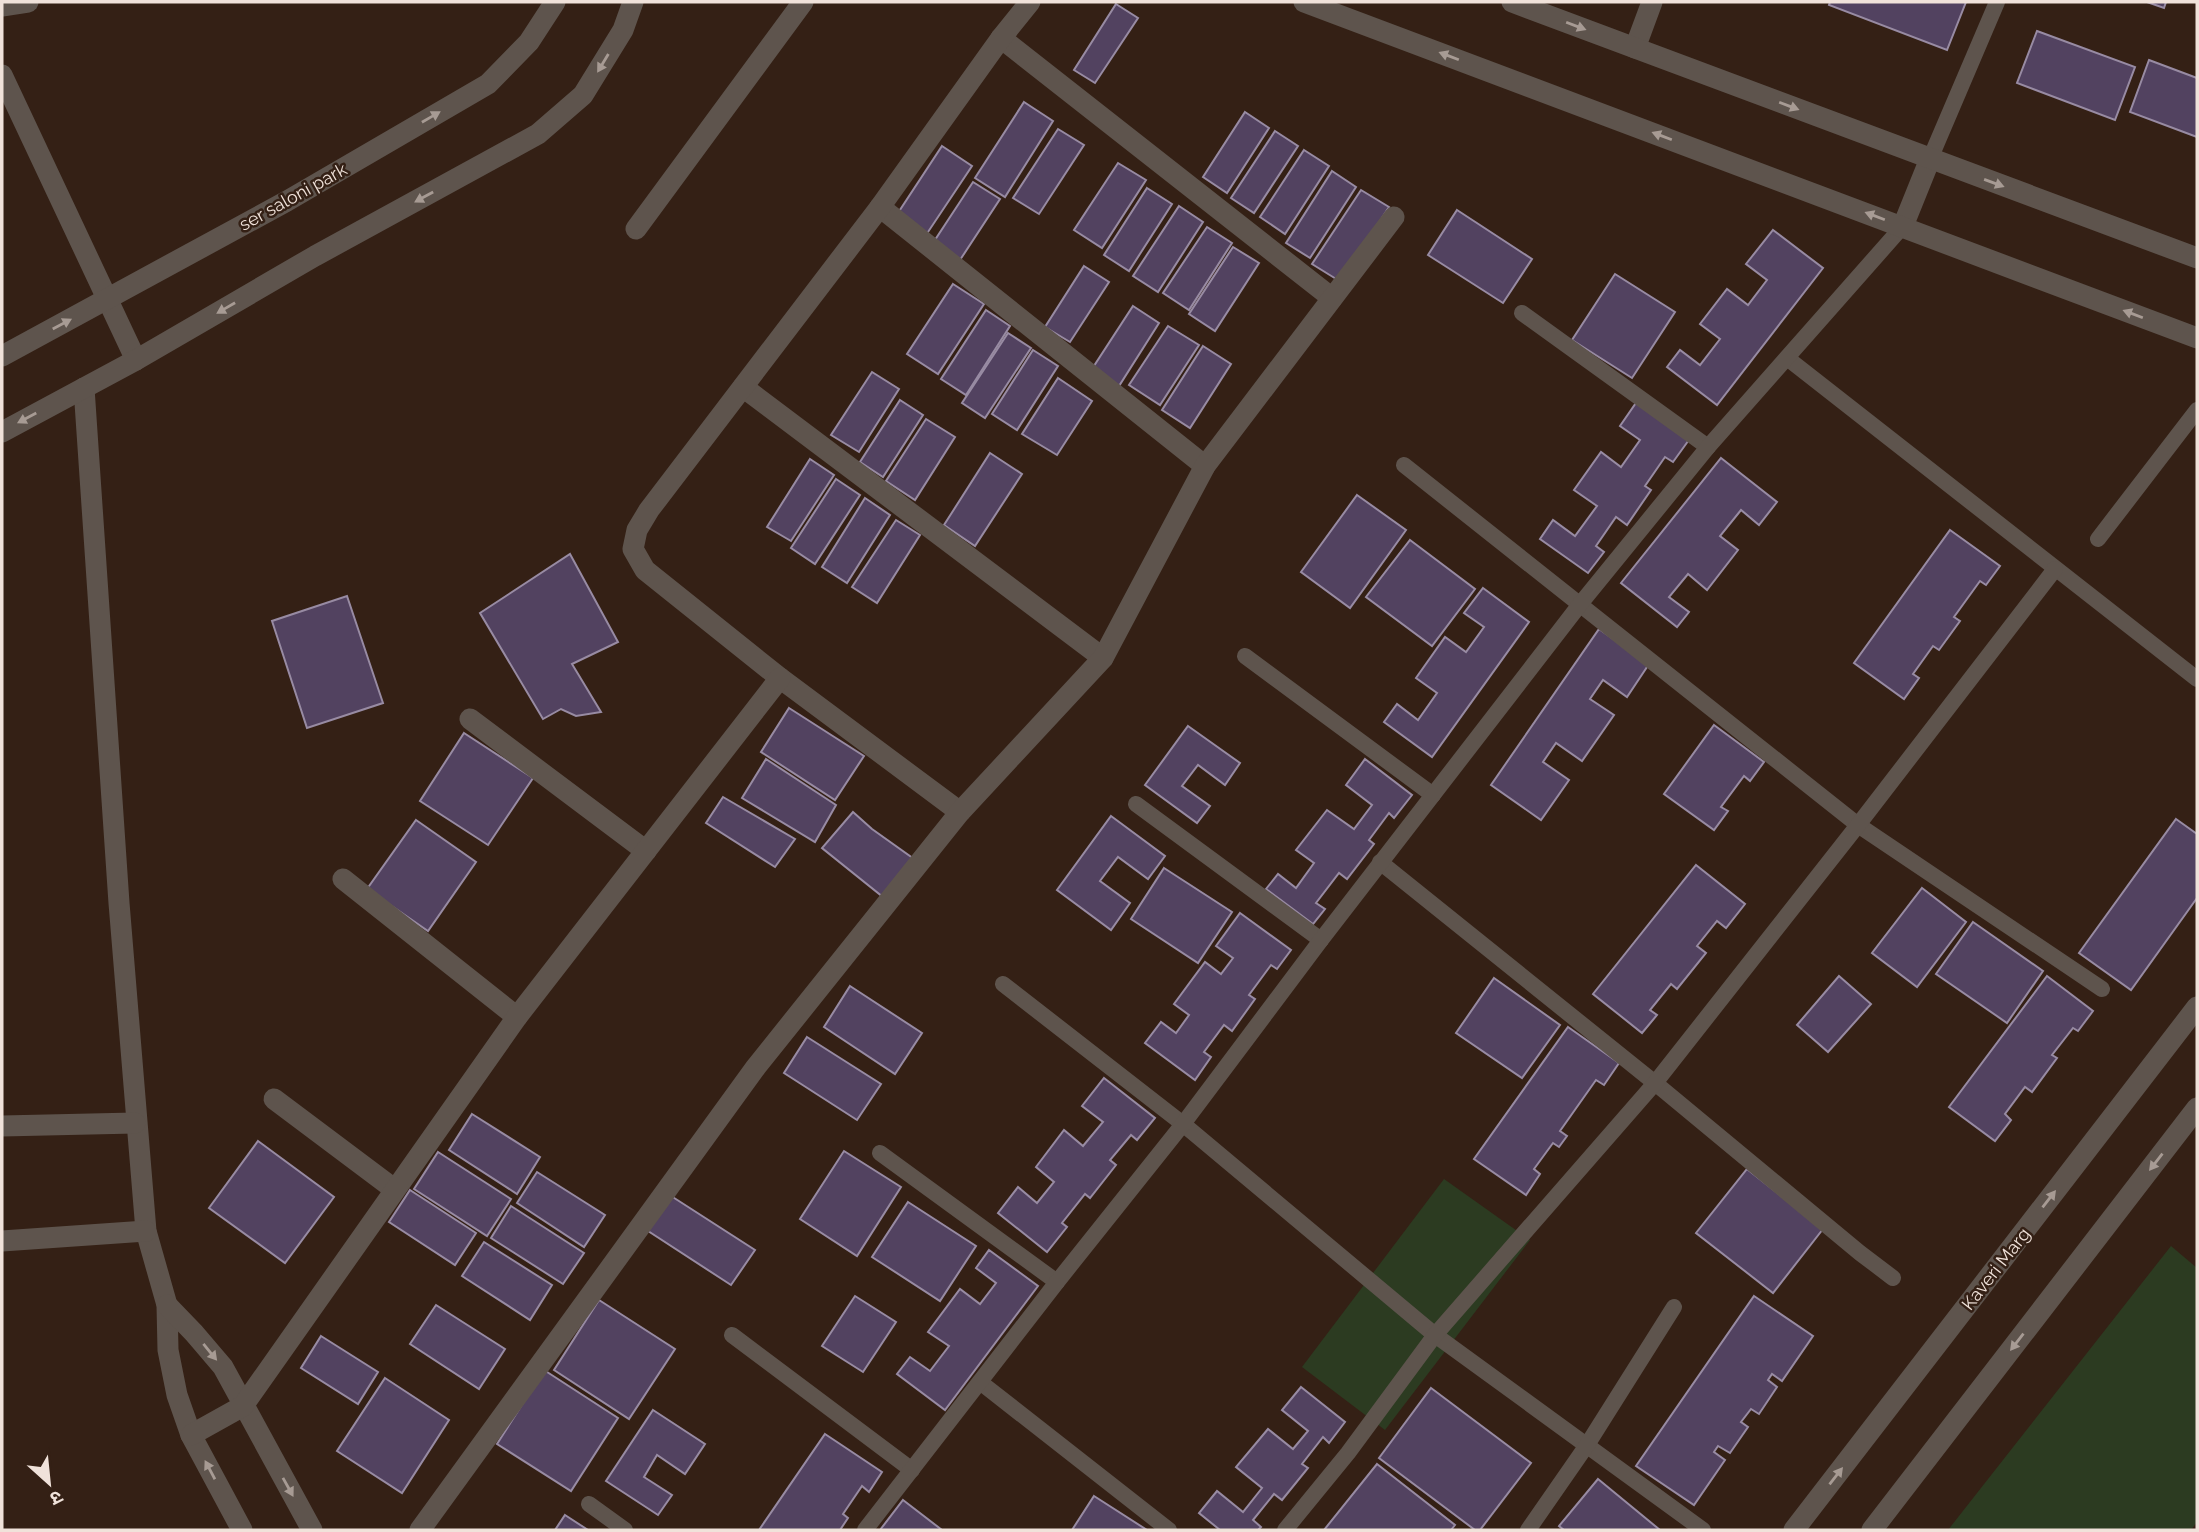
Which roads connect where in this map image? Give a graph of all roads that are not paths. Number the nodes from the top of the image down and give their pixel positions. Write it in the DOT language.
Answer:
graph roads {
  1 [pos="28,2"];
  2 [pos="555,2"];
  3 [pos="633,2"];
  4 [pos="803,2"];
  5 [pos="1030,2"];
  6 [pos="1304,2"];
  7 [pos="1512,2"];
  8 [pos="1652,2"];
  9 [pos="1997,2"];
  10 [pos="2,6"];
  11 [pos="1001,38"];
  12 [pos="1634,48"];
  13 [pos="2,75"];
  14 [pos="1930,159"];
  15 [pos="880,207"];
  16 [pos="1394,217"];
  17 [pos="1903,226"];
  18 [pos="636,229"];
  19 [pos="2197,258"];
  20 [pos="108,298"];
  21 [pos="1332,298"];
  22 [pos="1522,313"];
  23 [pos="2197,338"];
  24 [pos="2,356"];
  25 [pos="1787,358"];
  26 [pos="136,360"];
  27 [pos="743,387"];
  28 [pos="84,388"];
  29 [pos="2197,410"];
  30 [pos="2,432"];
  31 [pos="1708,447"];
  32 [pos="1404,465"];
  33 [pos="1205,466"];
  34 [pos="2098,539"];
  35 [pos="2055,569"];
  36 [pos="1581,603"];
  37 [pos="1245,656"];
  38 [pos="1103,659"];
  39 [pos="780,678"];
  40 [pos="2197,678"];
  41 [pos="470,719"];
  42 [pos="1433,794"];
  43 [pos="1136,804"];
  44 [pos="960,812"];
  45 [pos="1858,825"];
  46 [pos="646,851"];
  47 [pos="1380,862"];
  48 [pos="343,878"];
  49 [pos="1321,940"];
  50 [pos="1003,984"];
  51 [pos="2102,989"];
  52 [pos="2197,1007"];
  53 [pos="517,1017"];
  54 [pos="1656,1083"];
  55 [pos="274,1099"];
  56 [pos="2197,1108"];
  57 [pos="135,1123"];
  58 [pos="1183,1124"];
  59 [pos="2,1126"];
  60 [pos="880,1153"];
  61 [pos="394,1189"];
  62 [pos="146,1231"];
  63 [pos="2,1241"];
  64 [pos="1893,1278"];
  65 [pos="1056,1282"];
  66 [pos="167,1305"];
  67 [pos="1674,1307"];
  68 [pos="732,1335"];
  69 [pos="1435,1335"];
  70 [pos="980,1382"];
  71 [pos="243,1406"];
  72 [pos="191,1435"];
  73 [pos="1587,1445"];
  74 [pos="912,1470"];
  75 [pos="589,1504"];
  76 [pos="242,1530"];
  77 [pos="312,1530"];
  78 [pos="421,1530"];
  79 [pos="625,1530"];
  80 [pos="866,1530"];
  81 [pos="1169,1530"];
  82 [pos="1285,1530"];
  83 [pos="1528,1530"];
  84 [pos="1703,1530"];
  85 [pos="1794,1530"];
  86 [pos="1872,1530"];
  1 -- 10 [label="street"];
  20 -- 2 [label="street, ser saloni park, one-way"];
  3 -- 26 [label="street, one-way"];
  4 -- 18 [label="street"];
  5 -- 11 [label="street"];
  17 -- 6 [label="street, one-way"];
  7 -- 12 [label="street, one-way"];
  8 -- 12 [label="street"];
  9 -- 14 [label="lane"];
  11 -- 15 [label="street"];
  11 -- 21 [label="street"];
  12 -- 14 [label="street, one-way"];
  13 -- 20 [label="street"];
  14 -- 17 [label="street"];
  14 -- 19 [label="street, one-way"];
  15 -- 27 [label="street"];
  15 -- 33 [label="street"];
  16 -- 21 [label="street"];
  23 -- 17 [label="street, one-way"];
  17 -- 25 [label="lane"];
  24 -- 20 [label="street, ser saloni park, one-way"];
  20 -- 26 [label="street"];
  21 -- 33 [label="street"];
  22 -- 31 [label="lane"];
  25 -- 31 [label="lane"];
  25 -- 35 [label="lane"];
  26 -- 28 [label="street"];
  27 -- 38 [label="street"];
  27 -- 39 [label="street"];
  28 -- 30 [label="street, one-way"];
  28 -- 57 [label="street"];
  29 -- 34 [label="lane"];
  31 -- 36 [label="lane"];
  32 -- 36 [label="lane"];
  33 -- 38 [label="street"];
  35 -- 40 [label="lane"];
  35 -- 45 [label="lane"];
  36 -- 42 [label="lane"];
  36 -- 45 [label="lane"];
  37 -- 42 [label="lane"];
  38 -- 44 [label="street"];
  39 -- 44 [label="street"];
  39 -- 46 [label="street"];
  41 -- 46 [label="street"];
  42 -- 47 [label="lane"];
  43 -- 49 [label="lane"];
  44 -- 78 [label="street"];
  45 -- 51 [label="lane"];
  45 -- 54 [label="lane"];
  46 -- 53 [label="street"];
  47 -- 49 [label="lane"];
  47 -- 54 [label="lane"];
  48 -- 53 [label="street"];
  49 -- 58 [label="lane"];
  50 -- 58 [label="lane"];
  85 -- 52 [label="street, Kaveri Marg, one-way"];
  53 -- 61 [label="street"];
  54 -- 64 [label="lane"];
  54 -- 69 [label="lane"];
  55 -- 61 [label="street"];
  56 -- 86 [label="street, one-way"];
  57 -- 59 [label="street"];
  57 -- 62 [label="street"];
  58 -- 65 [label="lane"];
  58 -- 69 [label="lane"];
  60 -- 65 [label="lane"];
  61 -- 71 [label="street"];
  62 -- 63 [label="street"];
  62 -- 66 [label="street"];
  65 -- 70 [label="lane"];
  66 -- 71 [label="street, one-way"];
  66 -- 72 [label="street"];
  67 -- 73 [label="lane"];
  68 -- 74 [label="lane"];
  69 -- 73 [label="lane"];
  69 -- 82 [label="lane"];
  70 -- 74 [label="lane"];
  70 -- 81 [label="lane"];
  71 -- 72 [label="street"];
  71 -- 77 [label="street, one-way"];
  76 -- 72 [label="street, one-way"];
  73 -- 83 [label="lane"];
  73 -- 84 [label="lane"];
  74 -- 80 [label="lane"];
  75 -- 79 [label="lane"];
}
